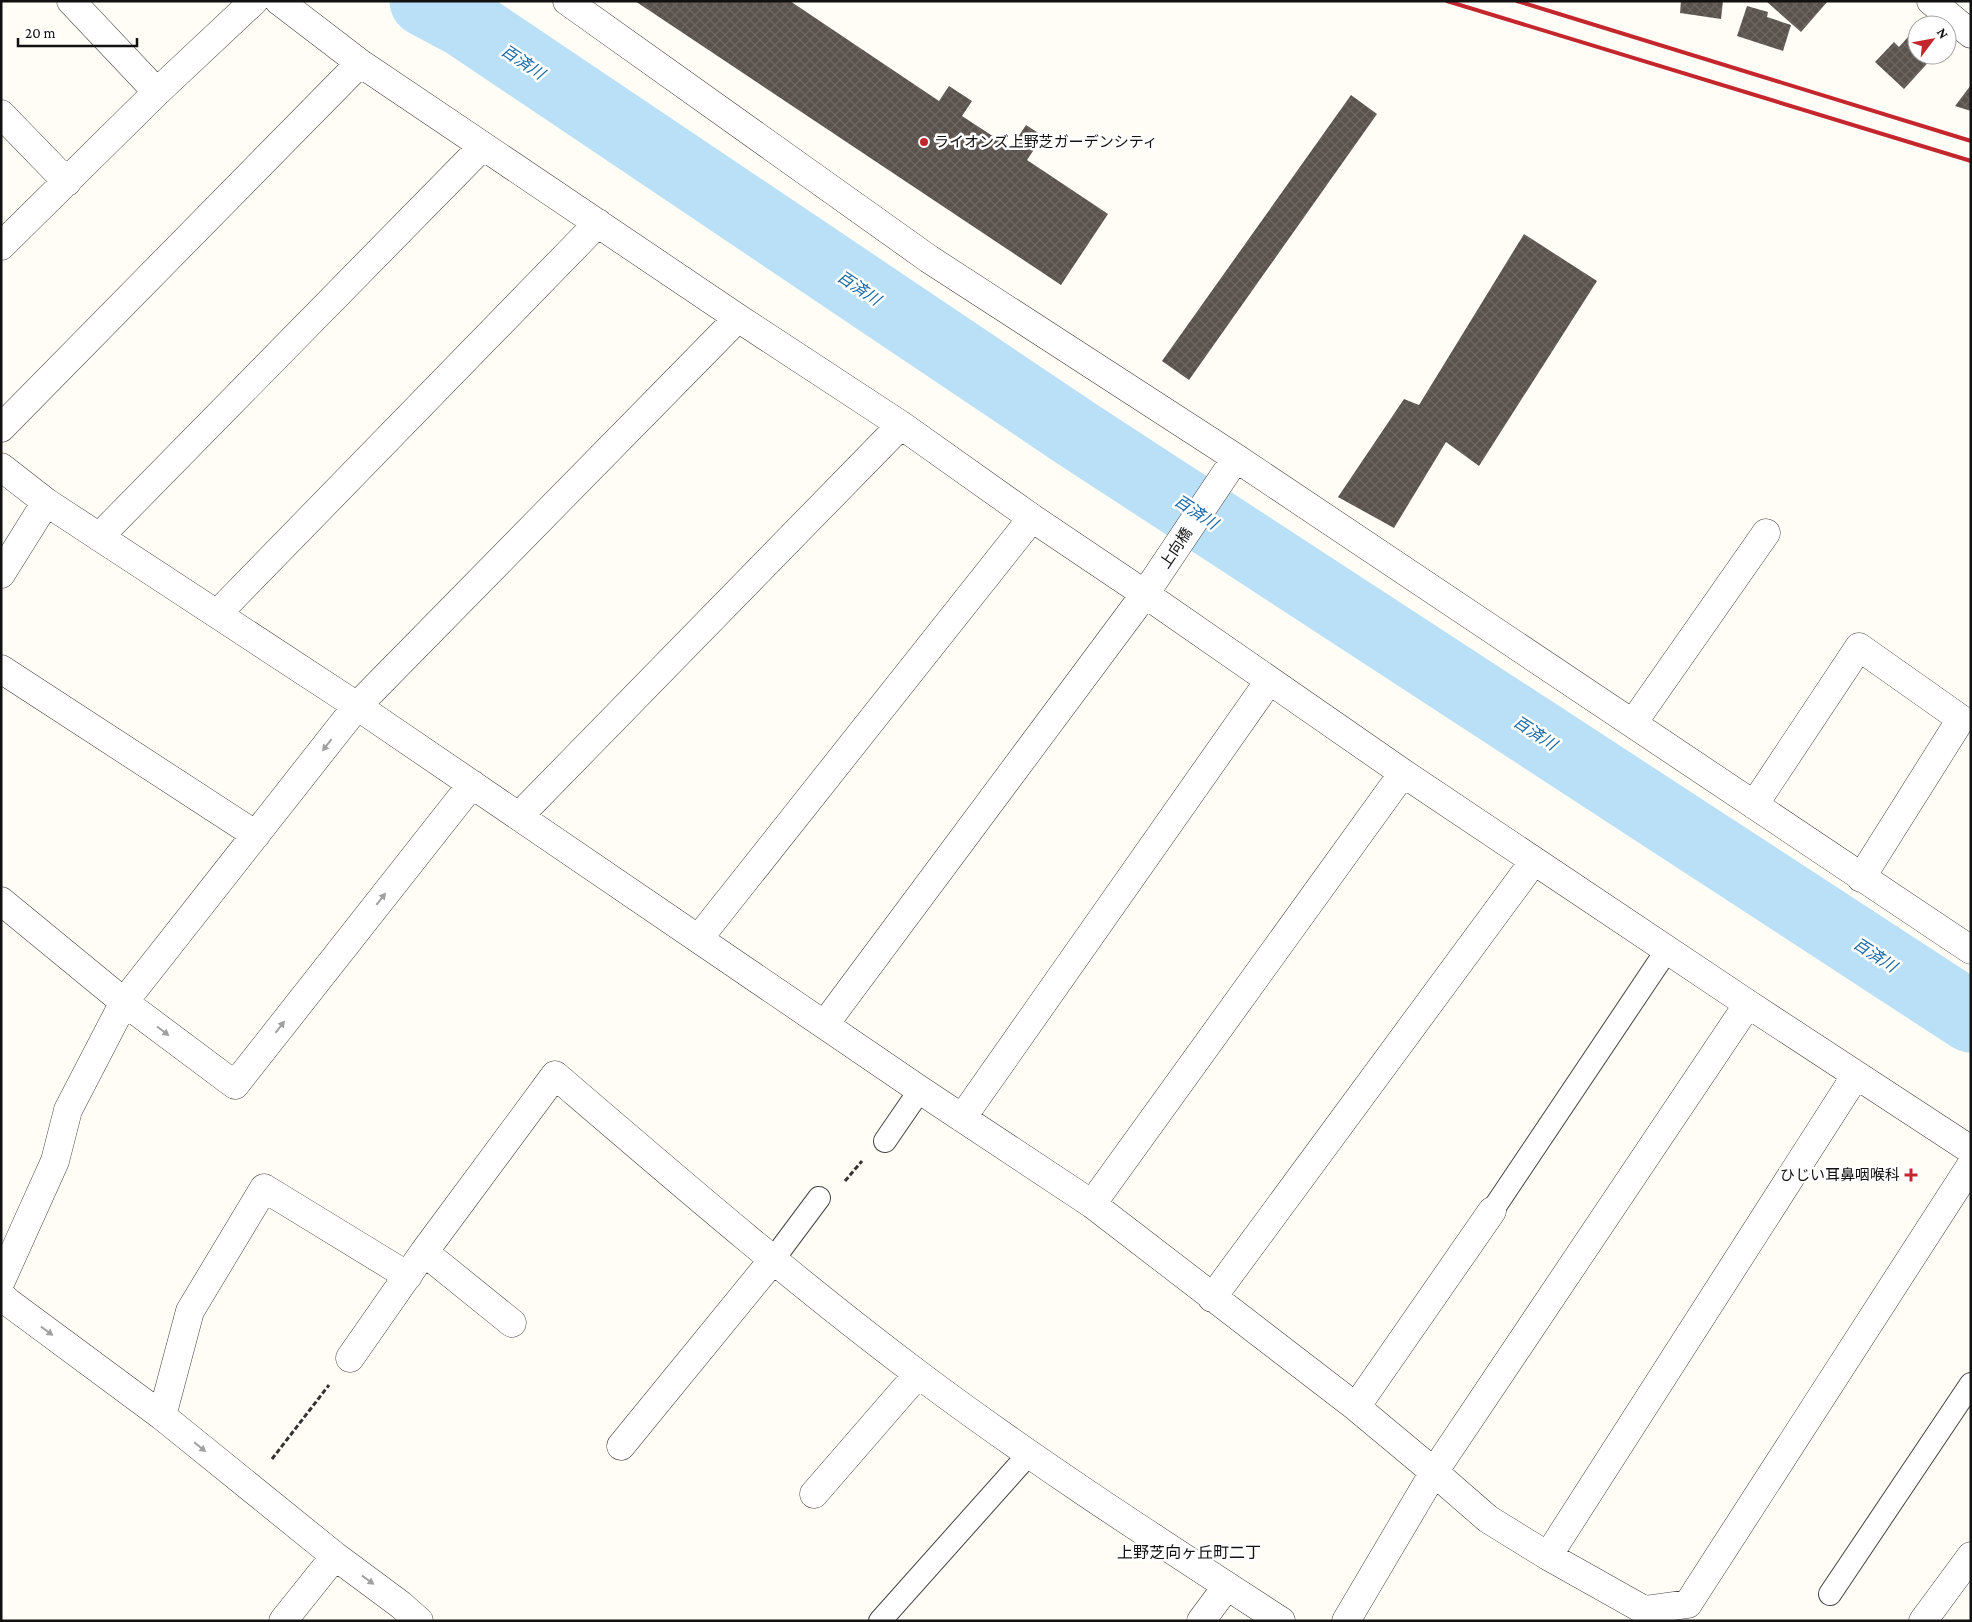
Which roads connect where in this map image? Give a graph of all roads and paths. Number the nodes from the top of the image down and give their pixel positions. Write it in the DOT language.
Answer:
graph roads {
  1 [pos="71,1"];
  2 [pos="254,1"];
  3 [pos="279,1"];
  4 [pos="567,1"];
  5 [pos="1932,1"];
  6 [pos="1971,34"];
  7 [pos="360,63"];
  8 [pos="157,92"];
  9 [pos="1,114"];
  10 [pos="483,146"];
  11 [pos="66,182"];
  12 [pos="598,223"];
  13 [pos="1,246"];
  14 [pos="738,318"];
  15 [pos="901,425"];
  16 [pos="1,428"];
  17 [pos="1232,465"];
  18 [pos="1,468"];
  19 [pos="46,502"];
  20 [pos="1032,518"];
  21 [pos="1766,532"];
  22 [pos="98,537"];
  23 [pos="3,568"];
  24 [pos="1152,584"];
  25 [pos="217,614"];
  26 [pos="1,669"];
  27 [pos="1269,681"];
  28 [pos="357,706"];
  29 [pos="1633,723"];
  30 [pos="1403,773"];
  31 [pos="472,784"];
  32 [pos="1754,805"];
  33 [pos="519,816"];
  34 [pos="256,835"];
  35 [pos="1534,862"];
  36 [pos="1861,878"];
  37 [pos="1,901"];
  38 [pos="699,938"];
  39 [pos="1667,950"];
  40 [pos="1971,950"];
  41 [pos="124,1002"];
  42 [pos="1748,1004"];
  43 [pos="825,1024"];
  44 [pos="1856,1075"];
  45 [pos="920,1090"];
  46 [pos="962,1118"];
  47 [pos="885,1141"];
  48 [pos="1971,1150"];
  49 [pos="1971,1165"];
  50 [pos="819,1198"];
  51 [pos="1092,1204"];
  52 [pos="1492,1211"];
  53 [pos="424,1252"];
  54 [pos="772,1261"];
  55 [pos="408,1276"];
  56 [pos="1212,1298"];
  57 [pos="3,1299"];
  58 [pos="512,1323"];
  59 [pos="350,1358"];
  60 [pos="918,1374"];
  61 [pos="1971,1384"];
  62 [pos="1356,1407"];
  63 [pos="162,1416"];
  64 [pos="621,1446"];
  65 [pos="1028,1455"];
  66 [pos="1434,1472"];
  67 [pos="250,1487"];
  68 [pos="814,1494"];
  69 [pos="335,1556"];
  70 [pos="1548,1556"];
  71 [pos="1971,1556"];
  72 [pos="1227,1586"];
  73 [pos="1830,1594"];
  74 [pos="283,1621"];
  75 [pos="419,1621"];
  76 [pos="880,1621"];
  77 [pos="1201,1621"];
  78 [pos="1281,1621"];
  79 [pos="1346,1621"];
  80 [pos="1923,1621"];
  1 -- 8 [label="street"];
  2 -- 8 [label="street"];
  3 -- 7 [label="street"];
  4 -- 17 [label="street"];
  5 -- 6 [label="street"];
  7 -- 10 [label="street"];
  7 -- 16 [label="street"];
  8 -- 11 [label="street"];
  9 -- 11 [label="street"];
  10 -- 12 [label="street"];
  10 -- 22 [label="street"];
  11 -- 13 [label="street"];
  12 -- 14 [label="street"];
  12 -- 25 [label="street"];
  14 -- 15 [label="street"];
  14 -- 28 [label="street"];
  15 -- 20 [label="street"];
  15 -- 33 [label="street"];
  17 -- 24 [label="street, 上向橋"];
  17 -- 29 [label="street"];
  18 -- 19 [label="street"];
  19 -- 22 [label="street"];
  19 -- 23 [label="street"];
  20 -- 24 [label="street"];
  20 -- 38 [label="street"];
  21 -- 29 [label="street"];
  22 -- 25 [label="street"];
  24 -- 27 [label="street"];
  24 -- 43 [label="street, 上向橋"];
  25 -- 28 [label="street"];
  26 -- 34 [label="street"];
  27 -- 30 [label="street"];
  27 -- 46 [label="street"];
  28 -- 31 [label="street"];
  28 -- 34 [label="street, one-way"];
  29 -- 32 [label="street"];
  30 -- 35 [label="street"];
  30 -- 51 [label="street"];
  31 -- 33 [label="street"];
  41 -- 31 [label="street, one-way"];
  32 -- 36 [label="street"];
  32 -- 36 [label="street"];
  33 -- 38 [label="street"];
  34 -- 41 [label="street"];
  35 -- 39 [label="street"];
  35 -- 56 [label="street"];
  36 -- 40 [label="street"];
  37 -- 41 [label="street"];
  38 -- 43 [label="street"];
  39 -- 42 [label="street"];
  39 -- 52 [label="lane"];
  41 -- 57 [label="street"];
  42 -- 44 [label="street"];
  42 -- 66 [label="street"];
  43 -- 45 [label="street"];
  44 -- 48 [label="street"];
  44 -- 70 [label="street"];
  45 -- 46 [label="street"];
  45 -- 47 [label="lane"];
  46 -- 51 [label="street"];
  47 -- 50 [label="path"];
  49 -- 70 [label="street"];
  50 -- 54 [label="lane"];
  51 -- 56 [label="street"];
  52 -- 62 [label="street"];
  53 -- 54 [label="street"];
  53 -- 55 [label="street"];
  53 -- 58 [label="street"];
  54 -- 60 [label="street"];
  54 -- 64 [label="street"];
  55 -- 59 [label="street"];
  55 -- 63 [label="street"];
  56 -- 62 [label="street"];
  57 -- 63 [label="street, one-way"];
  59 -- 67 [label="path"];
  60 -- 65 [label="street"];
  60 -- 68 [label="street"];
  61 -- 73 [label="lane"];
  62 -- 66 [label="street"];
  63 -- 67 [label="street, one-way"];
  65 -- 72 [label="street"];
  65 -- 76 [label="lane"];
  66 -- 70 [label="street"];
  66 -- 79 [label="street"];
  67 -- 69 [label="street"];
  69 -- 74 [label="street"];
  69 -- 75 [label="street, one-way"];
  71 -- 80 [label="street"];
  72 -- 77 [label="street"];
  72 -- 78 [label="street"];
}
